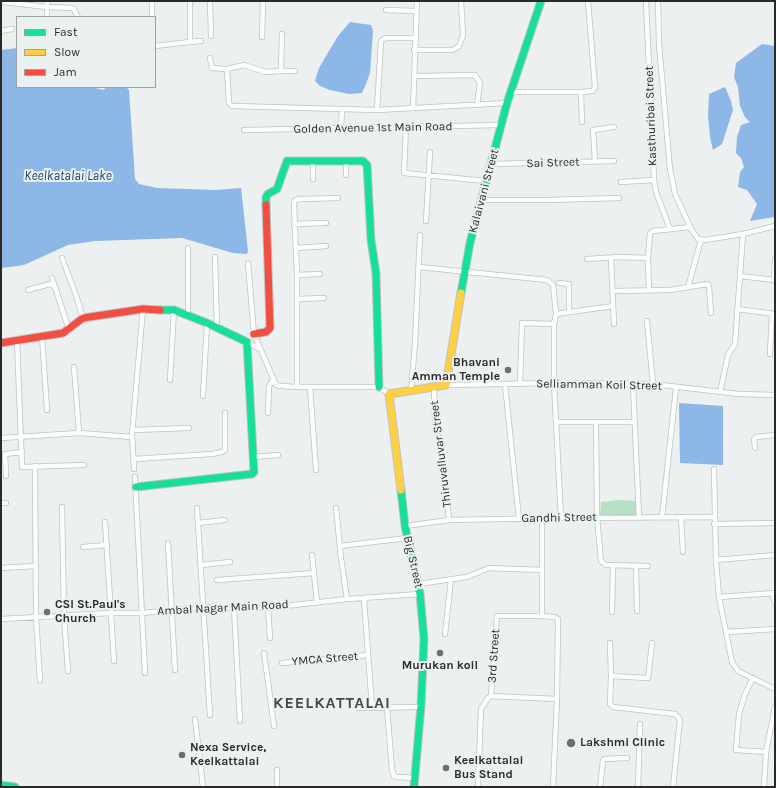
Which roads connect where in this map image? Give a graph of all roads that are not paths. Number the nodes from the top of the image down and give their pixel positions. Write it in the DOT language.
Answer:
graph roads {
  1 [pos="47,1"];
  2 [pos="152,1"];
  3 [pos="190,1"];
  4 [pos="210,1"];
  5 [pos="263,1"];
  6 [pos="417,1"];
  7 [pos="461,1"];
  8 [pos="541,1"];
  9 [pos="588,1"];
  10 [pos="646,1"];
  11 [pos="658,1"];
  12 [pos="3,2"];
  13 [pos="47,7"];
  14 [pos="386,10"];
  15 [pos="416,11"];
  16 [pos="47,16"];
  17 [pos="77,16"];
  18 [pos="152,16"];
  19 [pos="12,29"];
  20 [pos="1,30"];
  21 [pos="282,34"];
  22 [pos="211,36"];
  23 [pos="262,38"];
  24 [pos="415,38"];
  25 [pos="201,41"];
  26 [pos="190,42"];
  27 [pos="156,46"];
  28 [pos="414,50"];
  29 [pos="210,58"];
  30 [pos="227,69"];
  31 [pos="281,71"];
  32 [pos="295,71"];
  33 [pos="414,76"];
  34 [pos="511,92"];
  35 [pos="581,92"];
  36 [pos="507,103"];
  37 [pos="476,105"];
  38 [pos="413,108"];
  39 [pos="342,109"];
  40 [pos="377,110"];
  41 [pos="582,122"];
  42 [pos="502,125"];
  43 [pos="406,127"];
  44 [pos="614,127"];
  45 [pos="341,128"];
  46 [pos="244,130"];
  47 [pos="430,152"];
  48 [pos="346,160"];
  49 [pos="614,160"];
  50 [pos="313,161"];
  51 [pos="595,161"];
  52 [pos="491,164"];
  53 [pos="346,175"];
  54 [pos="428,175"];
  55 [pos="313,178"];
  56 [pos="486,180"];
  57 [pos="654,180"];
  58 [pos="621,182"];
  59 [pos="338,198"];
  60 [pos="619,198"];
  61 [pos="482,200"];
  62 [pos="426,221"];
  63 [pos="326,223"];
  64 [pos="294,224"];
  65 [pos="775,226"];
  66 [pos="690,227"];
  67 [pos="670,229"];
  68 [pos="743,234"];
  69 [pos="420,235"];
  70 [pos="701,240"];
  71 [pos="326,246"];
  72 [pos="188,248"];
  73 [pos="296,248"];
  74 [pos="216,257"];
  75 [pos="62,258"];
  76 [pos="611,258"];
  77 [pos="648,258"];
  78 [pos="587,259"];
  79 [pos="775,260"];
  80 [pos="248,263"];
  81 [pos="419,267"];
  82 [pos="464,272"];
  83 [pos="320,274"];
  84 [pos="297,276"];
  85 [pos="740,276"];
  86 [pos="52,278"];
  87 [pos="774,280"];
  88 [pos="559,283"];
  89 [pos="688,287"];
  90 [pos="55,288"];
  91 [pos="28,290"];
  92 [pos="649,290"];
  93 [pos="613,291"];
  94 [pos="324,298"];
  95 [pos="297,299"];
  96 [pos="613,306"];
  97 [pos="143,309"];
  98 [pos="738,309"];
  99 [pos="174,310"];
  100 [pos="569,312"];
  101 [pos="711,313"];
  102 [pos="556,314"];
  103 [pos="774,314"];
  104 [pos="188,316"];
  105 [pos="83,318"];
  106 [pos="647,321"];
  107 [pos="207,323"];
  108 [pos="554,324"];
  109 [pos="614,324"];
  110 [pos="218,328"];
  111 [pos="69,330"];
  112 [pos="254,334"];
  113 [pos="42,336"];
  114 [pos="17,340"];
  115 [pos="246,342"];
  116 [pos="1,343"];
  117 [pos="260,349"];
  118 [pos="770,354"];
  119 [pos="74,367"];
  120 [pos="170,380"];
  121 [pos="273,380"];
  122 [pos="554,383"];
  123 [pos="504,384"];
  124 [pos="520,384"];
  125 [pos="633,384"];
  126 [pos="653,384"];
  127 [pos="446,385"];
  128 [pos="379,386"];
  129 [pos="296,387"];
  130 [pos="310,387"];
  131 [pos="434,387"];
  132 [pos="676,388"];
  133 [pos="411,391"];
  134 [pos="720,392"];
  135 [pos="389,394"];
  136 [pos="775,395"];
  137 [pos="203,396"];
  138 [pos="47,410"];
  139 [pos="224,413"];
  140 [pos="268,413"];
  141 [pos="556,422"];
  142 [pos="634,422"];
  143 [pos="596,423"];
  144 [pos="189,428"];
  145 [pos="133,430"];
  146 [pos="80,433"];
  147 [pos="775,435"];
  148 [pos="21,436"];
  149 [pos="132,437"];
  150 [pos="1,438"];
  151 [pos="755,448"];
  152 [pos="22,452"];
  153 [pos="278,455"];
  154 [pos="254,457"];
  155 [pos="134,459"];
  156 [pos="84,465"];
  157 [pos="35,466"];
  158 [pos="134,469"];
  159 [pos="714,469"];
  160 [pos="316,470"];
  161 [pos="6,476"];
  162 [pos="135,477"];
  163 [pos="136,487"];
  164 [pos="62,507"];
  165 [pos="197,508"];
  166 [pos="336,508"];
  167 [pos="597,517"];
  168 [pos="639,517"];
  169 [pos="662,517"];
  170 [pos="681,517"];
  171 [pos="714,517"];
  172 [pos="542,518"];
  173 [pos="561,518"];
  174 [pos="518,519"];
  175 [pos="225,520"];
  176 [pos="449,520"];
  177 [pos="105,522"];
  178 [pos="198,523"];
  179 [pos="775,523"];
  180 [pos="714,524"];
  181 [pos="405,526"];
  182 [pos="407,538"];
  183 [pos="168,543"];
  184 [pos="106,545"];
  185 [pos="340,546"];
  186 [pos="83,547"];
  187 [pos="683,552"];
  188 [pos="312,555"];
  189 [pos="775,556"];
  190 [pos="716,560"];
  191 [pos="230,562"];
  192 [pos="201,565"];
  193 [pos="35,566"];
  194 [pos="613,566"];
  195 [pos="636,566"];
  196 [pos="648,566"];
  197 [pos="1,568"];
  198 [pos="542,570"];
  199 [pos="314,573"];
  200 [pos="451,579"];
  201 [pos="217,580"];
  202 [pos="418,584"];
  203 [pos="774,593"];
  204 [pos="420,594"];
  205 [pos="719,597"];
  206 [pos="364,598"];
  207 [pos="347,599"];
  208 [pos="317,602"];
  209 [pos="775,604"];
  210 [pos="204,607"];
  211 [pos="234,608"];
  212 [pos="268,608"];
  213 [pos="171,610"];
  214 [pos="637,611"];
  215 [pos="612,612"];
  216 [pos="110,613"];
  217 [pos="142,613"];
  218 [pos="64,616"];
  219 [pos="542,616"];
  220 [pos="36,617"];
  221 [pos="1,619"];
  222 [pos="775,628"];
  223 [pos="726,632"];
  224 [pos="445,634"];
  225 [pos="270,638"];
  226 [pos="610,643"];
  227 [pos="652,643"];
  228 [pos="264,653"];
  229 [pos="368,656"];
  230 [pos="114,661"];
  231 [pos="282,663"];
  232 [pos="175,670"];
  233 [pos="68,671"];
  234 [pos="145,673"];
  235 [pos="611,676"];
  236 [pos="753,678"];
  237 [pos="40,681"];
  238 [pos="775,689"];
  239 [pos="491,696"];
  240 [pos="557,699"];
  241 [pos="372,707"];
  242 [pos="387,707"];
  243 [pos="421,707"];
  244 [pos="775,707"];
  245 [pos="358,708"];
  246 [pos="210,715"];
  247 [pos="195,719"];
  248 [pos="240,721"];
  249 [pos="640,724"];
  250 [pos="274,726"];
  251 [pos="766,752"];
  252 [pos="627,758"];
  253 [pos="277,770"];
  254 [pos="415,778"];
  255 [pos="1,785"];
  256 [pos="15,787"];
  257 [pos="203,787"];
  258 [pos="277,787"];
  259 [pos="414,787"];
  260 [pos="478,787"];
  261 [pos="553,787"];
  262 [pos="600,787"];
  263 [pos="638,787"];
  264 [pos="673,787"];
  265 [pos="764,787"];
  1 -- 13 [label="street"];
  2 -- 18 [label="street"];
  3 -- 26 [label="street"];
  4 -- 22 [label="street"];
  5 -- 23 [label="street"];
  6 -- 15 [label="street"];
  7 -- 28 [label="street"];
  8 -- 34 [label="street, Kalaivani Street"];
  9 -- 35 [label="street"];
  10 -- 57 [label="street, Kasthuribai Street"];
  11 -- 66 [label="street"];
  12 -- 13 [label="street"];
  13 -- 16 [label="street"];
  13 -- 17 [label="street"];
  14 -- 15 [label="street"];
  15 -- 24 [label="street"];
  19 -- 20 [label="street"];
  21 -- 31 [label="street"];
  24 -- 28 [label="street"];
  24 -- 40 [label="street"];
  25 -- 26 [label="street"];
  26 -- 27 [label="street"];
  28 -- 33 [label="street"];
  29 -- 30 [label="street"];
  30 -- 31 [label="street"];
  30 -- 39 [label="street"];
  31 -- 32 [label="street"];
  33 -- 37 [label="street"];
  33 -- 38 [label="street"];
  34 -- 35 [label="street"];
  34 -- 36 [label="street, Kalaivani Street"];
  35 -- 41 [label="street"];
  36 -- 37 [label="street"];
  36 -- 42 [label="street, Kalaivani Street"];
  37 -- 38 [label="street"];
  38 -- 40 [label="street"];
  39 -- 40 [label="street"];
  39 -- 45 [label="street"];
  42 -- 43 [label="street, Golden Avenue 1st Main Road"];
  42 -- 52 [label="street, Kalaivani Street"];
  43 -- 45 [label="street, Golden Avenue 1st Main Road"];
  43 -- 54 [label="street"];
  44 -- 51 [label="street"];
  45 -- 46 [label="street, Golden Avenue 1st Main Road"];
  47 -- 54 [label="street"];
  48 -- 50 [label="street"];
  48 -- 53 [label="street"];
  48 -- 128 [label="street"];
  49 -- 51 [label="street, Sai Street"];
  50 -- 55 [label="street"];
  50 -- 112 [label="street"];
  51 -- 52 [label="street, Sai Street"];
  52 -- 56 [label="street, Kalaivani Street"];
  54 -- 56 [label="street"];
  54 -- 62 [label="street"];
  56 -- 61 [label="street, Kalaivani Street"];
  57 -- 58 [label="street"];
  57 -- 67 [label="street, Kasthuribai Street"];
  59 -- 64 [label="street"];
  60 -- 61 [label="street"];
  61 -- 82 [label="street, Kalaivani Street"];
  63 -- 64 [label="street"];
  64 -- 73 [label="street"];
  65 -- 68 [label="street"];
  66 -- 67 [label="street"];
  66 -- 70 [label="street"];
  67 -- 77 [label="street"];
  68 -- 70 [label="street"];
  68 -- 85 [label="street"];
  69 -- 81 [label="street"];
  70 -- 89 [label="street"];
  71 -- 73 [label="street"];
  72 -- 104 [label="street"];
  73 -- 84 [label="street"];
  74 -- 110 [label="street"];
  75 -- 105 [label="street"];
  76 -- 77 [label="street"];
  76 -- 78 [label="street"];
  76 -- 93 [label="street"];
  77 -- 92 [label="street"];
  79 -- 87 [label="street"];
  80 -- 112 [label="street"];
  81 -- 82 [label="street"];
  81 -- 133 [label="street"];
  82 -- 102 [label="street"];
  82 -- 127 [label="street, Kalaivani Street"];
  83 -- 84 [label="street"];
  84 -- 95 [label="street"];
  85 -- 87 [label="street"];
  85 -- 98 [label="street"];
  86 -- 90 [label="street"];
  88 -- 100 [label="street"];
  89 -- 92 [label="street"];
  89 -- 101 [label="street"];
  90 -- 91 [label="street"];
  90 -- 111 [label="street"];
  92 -- 93 [label="street"];
  93 -- 96 [label="street"];
  94 -- 95 [label="street"];
  95 -- 129 [label="street"];
  96 -- 100 [label="street"];
  96 -- 109 [label="street"];
  97 -- 99 [label="street"];
  97 -- 105 [label="street"];
  97 -- 145 [label="street"];
  98 -- 103 [label="street"];
  98 -- 134 [label="street"];
  99 -- 104 [label="street"];
  99 -- 120 [label="street"];
  100 -- 102 [label="street"];
  102 -- 108 [label="street"];
  103 -- 118 [label="street"];
  104 -- 107 [label="street"];
  105 -- 111 [label="street"];
  106 -- 126 [label="street"];
  107 -- 110 [label="street"];
  107 -- 137 [label="street"];
  108 -- 122 [label="street"];
  108 -- 124 [label="street"];
  110 -- 115 [label="street"];
  111 -- 113 [label="street"];
  112 -- 117 [label="street"];
  113 -- 114 [label="street"];
  113 -- 138 [label="street"];
  114 -- 116 [label="street"];
  114 -- 148 [label="street"];
  115 -- 117 [label="street"];
  115 -- 154 [label="street"];
  117 -- 121 [label="street"];
  119 -- 146 [label="street"];
  121 -- 129 [label="street"];
  121 -- 140 [label="street"];
  122 -- 124 [label="street, Selliamman Koil Street"];
  122 -- 125 [label="street, Selliamman Koil Street"];
  122 -- 141 [label="street"];
  123 -- 124 [label="street, Selliamman Koil Street"];
  123 -- 127 [label="street, Selliamman Koil Street"];
  123 -- 174 [label="street"];
  125 -- 126 [label="street, Selliamman Koil Street"];
  125 -- 142 [label="street"];
  126 -- 132 [label="street, Selliamman Koil Street"];
  127 -- 131 [label="street"];
  128 -- 130 [label="street"];
  128 -- 135 [label="street"];
  129 -- 130 [label="street"];
  130 -- 160 [label="street"];
  131 -- 133 [label="street"];
  131 -- 176 [label="street, Thiruvalluvar Street"];
  132 -- 134 [label="street, Selliamman Koil Street"];
  132 -- 169 [label="street"];
  133 -- 135 [label="street"];
  134 -- 136 [label="street, Selliamman Koil Street"];
  135 -- 181 [label="street, Big Street"];
  139 -- 155 [label="street"];
  141 -- 143 [label="street"];
  141 -- 173 [label="street"];
  142 -- 143 [label="street"];
  142 -- 168 [label="street"];
  143 -- 167 [label="street"];
  144 -- 145 [label="street"];
  145 -- 149 [label="street"];
  146 -- 148 [label="street"];
  146 -- 149 [label="street"];
  147 -- 151 [label="street"];
  148 -- 150 [label="street"];
  148 -- 152 [label="street"];
  149 -- 155 [label="street"];
  152 -- 157 [label="street"];
  152 -- 161 [label="street"];
  153 -- 154 [label="street"];
  154 -- 163 [label="street"];
  155 -- 158 [label="street"];
  156 -- 157 [label="street"];
  157 -- 193 [label="street"];
  159 -- 171 [label="street"];
  162 -- 163 [label="street"];
  163 -- 217 [label="street"];
  164 -- 218 [label="street"];
  165 -- 178 [label="street"];
  166 -- 185 [label="street"];
  167 -- 168 [label="street, Gandhi Street"];
  167 -- 173 [label="street, Gandhi Street"];
  167 -- 194 [label="street"];
  168 -- 169 [label="street, Gandhi Street"];
  169 -- 170 [label="street, Gandhi Street"];
  170 -- 171 [label="street, Gandhi Street"];
  170 -- 187 [label="street"];
  171 -- 180 [label="street"];
  172 -- 173 [label="street, Gandhi Street"];
  172 -- 174 [label="street, Gandhi Street"];
  172 -- 198 [label="street"];
  174 -- 176 [label="street, Gandhi Street"];
  175 -- 178 [label="street"];
  176 -- 181 [label="street, Gandhi Street"];
  177 -- 184 [label="street"];
  178 -- 192 [label="street"];
  179 -- 180 [label="street"];
  180 -- 190 [label="street"];
  181 -- 182 [label="street, Big Street"];
  182 -- 185 [label="street"];
  182 -- 202 [label="street, Big Street"];
  183 -- 213 [label="street"];
  184 -- 186 [label="street"];
  184 -- 216 [label="street"];
  185 -- 207 [label="street"];
  188 -- 199 [label="street"];
  189 -- 190 [label="street"];
  190 -- 205 [label="street"];
  191 -- 192 [label="street"];
  192 -- 210 [label="street"];
  193 -- 197 [label="street"];
  193 -- 220 [label="street"];
  194 -- 195 [label="street"];
  194 -- 215 [label="street"];
  195 -- 196 [label="street"];
  195 -- 214 [label="street"];
  198 -- 200 [label="street"];
  198 -- 219 [label="street"];
  199 -- 201 [label="street"];
  199 -- 208 [label="street"];
  200 -- 202 [label="street"];
  200 -- 224 [label="street"];
  202 -- 204 [label="street, Big Street"];
  203 -- 205 [label="street"];
  203 -- 209 [label="street"];
  204 -- 206 [label="street, Ambal Nagar Main Road"];
  204 -- 243 [label="street, Big Street"];
  205 -- 223 [label="street"];
  206 -- 207 [label="street, Ambal Nagar Main Road"];
  206 -- 229 [label="street"];
  207 -- 208 [label="street, Ambal Nagar Main Road"];
  208 -- 212 [label="street, Ambal Nagar Main Road"];
  210 -- 211 [label="street, Ambal Nagar Main Road"];
  210 -- 213 [label="street, Ambal Nagar Main Road"];
  210 -- 246 [label="street"];
  211 -- 212 [label="street, Ambal Nagar Main Road"];
  211 -- 248 [label="street"];
  212 -- 225 [label="street"];
  213 -- 217 [label="street, Ambal Nagar Main Road"];
  213 -- 232 [label="street"];
  216 -- 217 [label="street, Ambal Nagar Main Road"];
  216 -- 218 [label="street, Ambal Nagar Main Road"];
  216 -- 230 [label="street"];
  217 -- 234 [label="street"];
  218 -- 220 [label="street, Ambal Nagar Main Road"];
  218 -- 233 [label="street"];
  219 -- 239 [label="street, 3rd Street"];
  219 -- 240 [label="street"];
  220 -- 221 [label="street, Ambal Nagar Main Road"];
  220 -- 237 [label="street"];
  222 -- 223 [label="street"];
  223 -- 236 [label="street"];
  226 -- 235 [label="street"];
  227 -- 235 [label="street"];
  228 -- 250 [label="street"];
  229 -- 231 [label="street, YMCA Street"];
  229 -- 241 [label="street"];
  235 -- 264 [label="street"];
  236 -- 238 [label="street"];
  236 -- 251 [label="street"];
  239 -- 240 [label="street"];
  239 -- 260 [label="street"];
  240 -- 261 [label="street"];
  241 -- 242 [label="street"];
  241 -- 245 [label="street"];
  242 -- 243 [label="street"];
  242 -- 254 [label="street"];
  243 -- 254 [label="street, Big Street"];
  244 -- 251 [label="street"];
  247 -- 257 [label="street"];
  249 -- 263 [label="street"];
  251 -- 265 [label="street"];
  252 -- 262 [label="street"];
  253 -- 258 [label="street"];
  254 -- 259 [label="street, Big Street"];
  255 -- 256 [label="street"];
}
